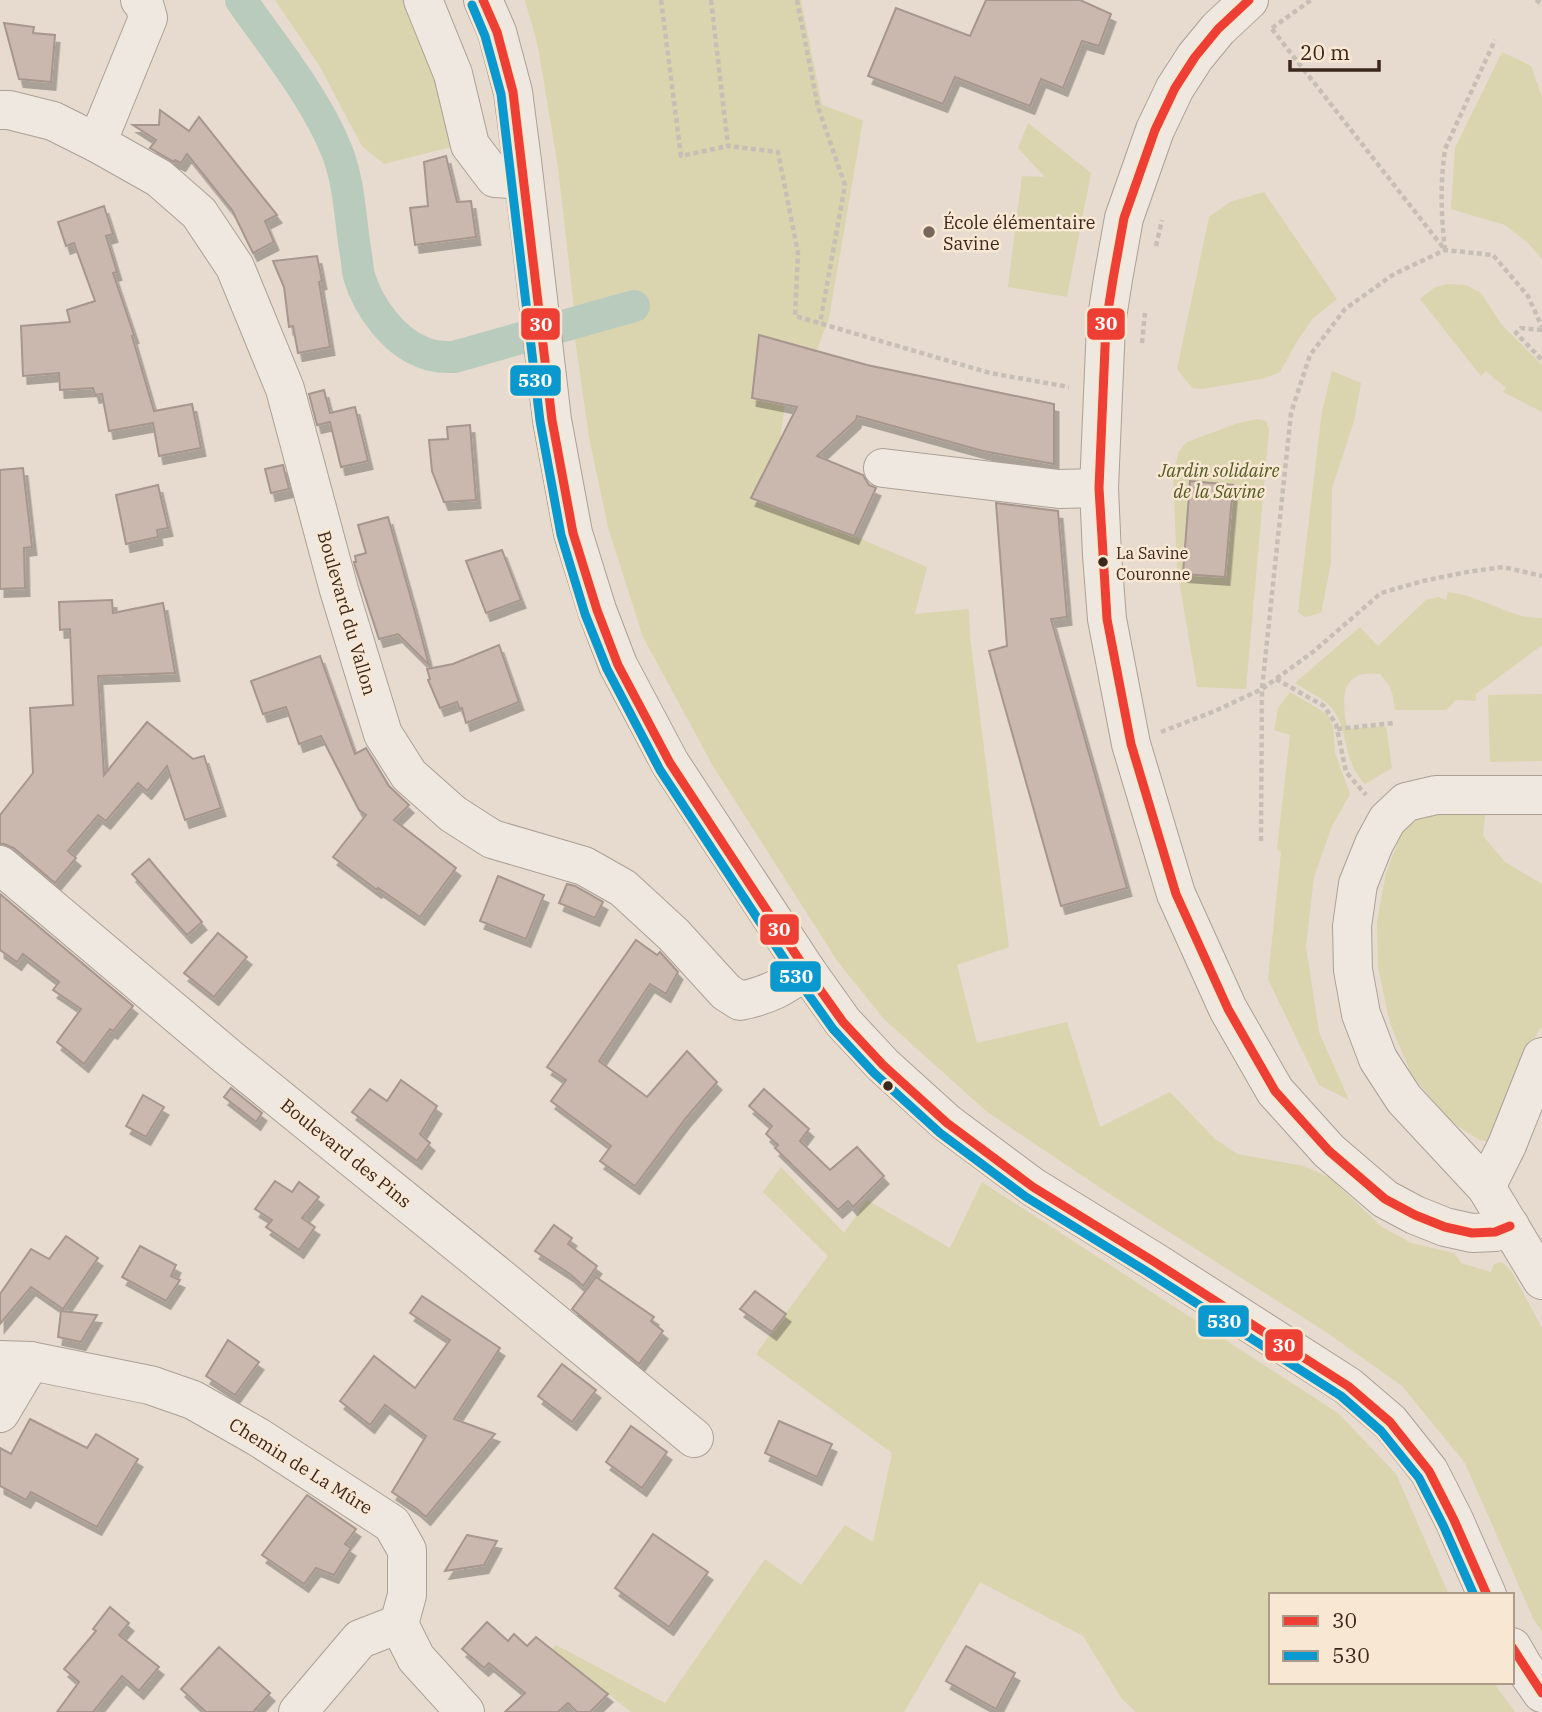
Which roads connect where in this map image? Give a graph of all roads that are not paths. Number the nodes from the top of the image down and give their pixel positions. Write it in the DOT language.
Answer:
graph roads {
  1 [pos="140,0"];
  2 [pos="423,0"];
  3 [pos="483,0"];
  4 [pos="1260,14"];
  5 [pos="0,110"];
  6 [pos="97,143"];
  7 [pos="524,180"];
  8 [pos="883,468"];
  9 [pos="1099,488"];
  10 [pos="1542,795"];
  11 [pos="0,865"];
  12 [pos="806,970"];
  13 [pos="1542,1056"];
  14 [pos="1486,1187"];
  15 [pos="1510,1226"];
  16 [pos="1542,1280"];
  17 [pos="16,1361"];
  18 [pos="0,1413"];
  19 [pos="694,1438"];
  20 [pos="1486,1593"];
  21 [pos="399,1624"];
  22 [pos="1514,1651"];
  23 [pos="1542,1693"];
  24 [pos="298,1712"];
  25 [pos="465,1712"];
  1 -- 6 [label="street"];
  2 -- 7 [label="street"];
  3 -- 7 [label="street"];
  4 -- 9 [label="street"];
  5 -- 6 [label="street, Boulevard du Vallon"];
  6 -- 12 [label="street, Boulevard du Vallon"];
  7 -- 12 [label="street"];
  8 -- 9 [label="street"];
  9 -- 15 [label="street"];
  10 -- 14 [label="street"];
  11 -- 19 [label="street, Boulevard des Pins"];
  12 -- 20 [label="street"];
  13 -- 14 [label="street"];
  14 -- 15 [label="street"];
  15 -- 16 [label="street"];
  17 -- 18 [label="street"];
  17 -- 21 [label="street, Chemin de La Mûre"];
  21 -- 24 [label="street"];
  21 -- 25 [label="street"];
  22 -- 23 [label="street"];
}
